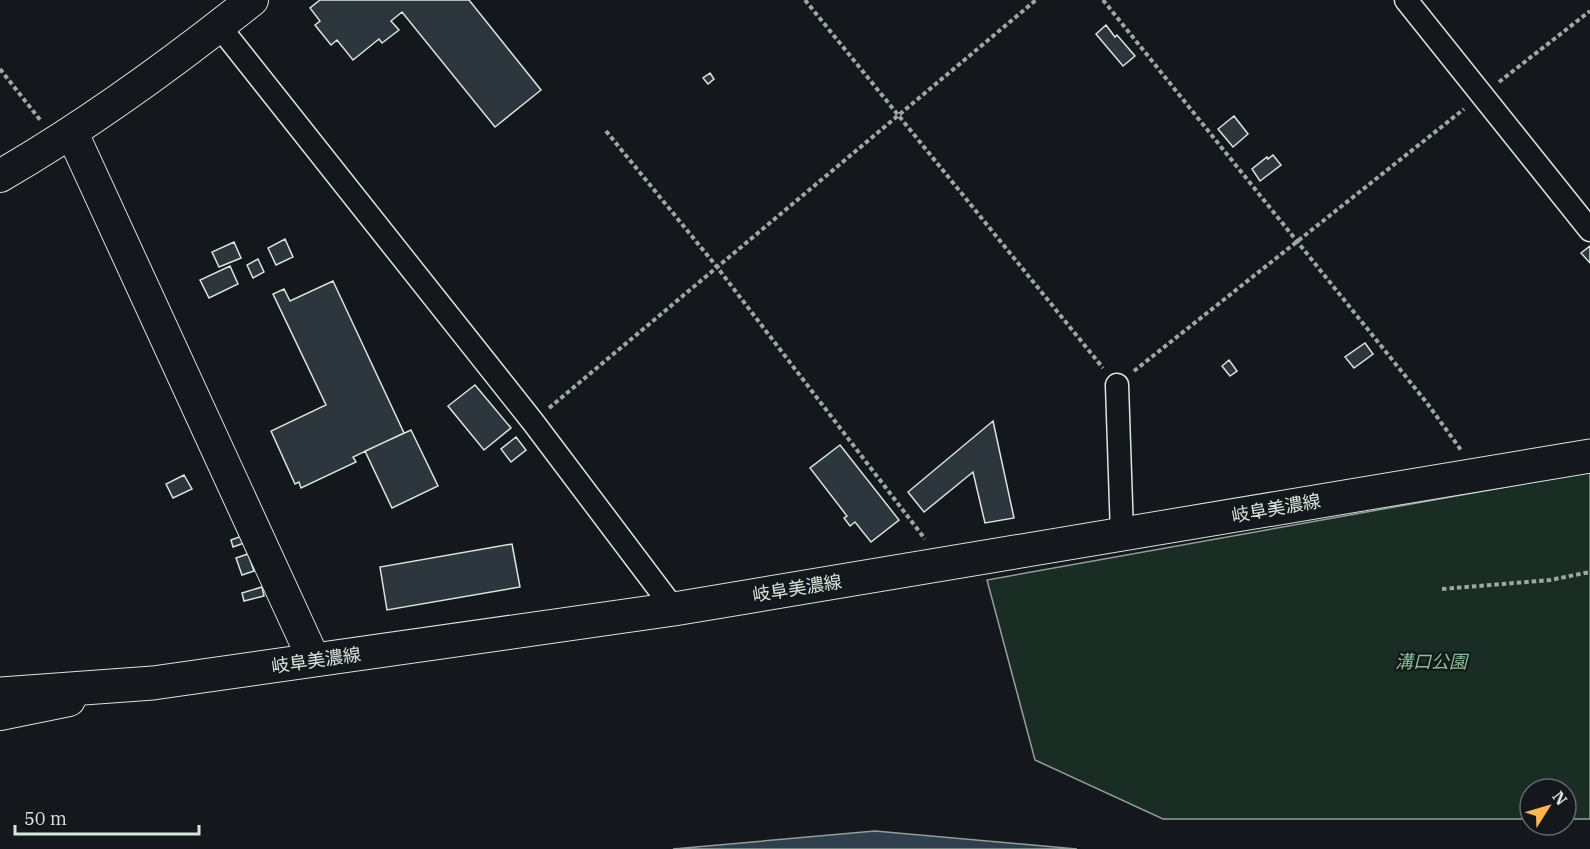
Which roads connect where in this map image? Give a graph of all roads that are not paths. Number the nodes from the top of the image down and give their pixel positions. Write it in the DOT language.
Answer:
graph roads {
  1 [pos="252,0"];
  2 [pos="1406,0"];
  3 [pos="219,26"];
  4 [pos="65,138"];
  5 [pos="0,176"];
  6 [pos="1590,230"];
  7 [pos="1117,385"];
  8 [pos="1590,456"];
  9 [pos="1122,534"];
  10 [pos="674,609"];
  11 [pos="314,660"];
  12 [pos="153,683"];
  13 [pos="0,694"];
  14 [pos="0,714"];
  1 -- 3 [label="street"];
  2 -- 6 [label="street"];
  3 -- 4 [label="street"];
  3 -- 10 [label="street"];
  4 -- 5 [label="street"];
  4 -- 11 [label="street"];
  7 -- 9 [label="street"];
  8 -- 9 [label="main road, 岐阜美濃線"];
  9 -- 10 [label="main road, 岐阜美濃線"];
  10 -- 11 [label="main road, 岐阜美濃線"];
  11 -- 12 [label="main road, 岐阜美濃線"];
  12 -- 13 [label="main road, 岐阜美濃線"];
  12 -- 14 [label="street"];
}
